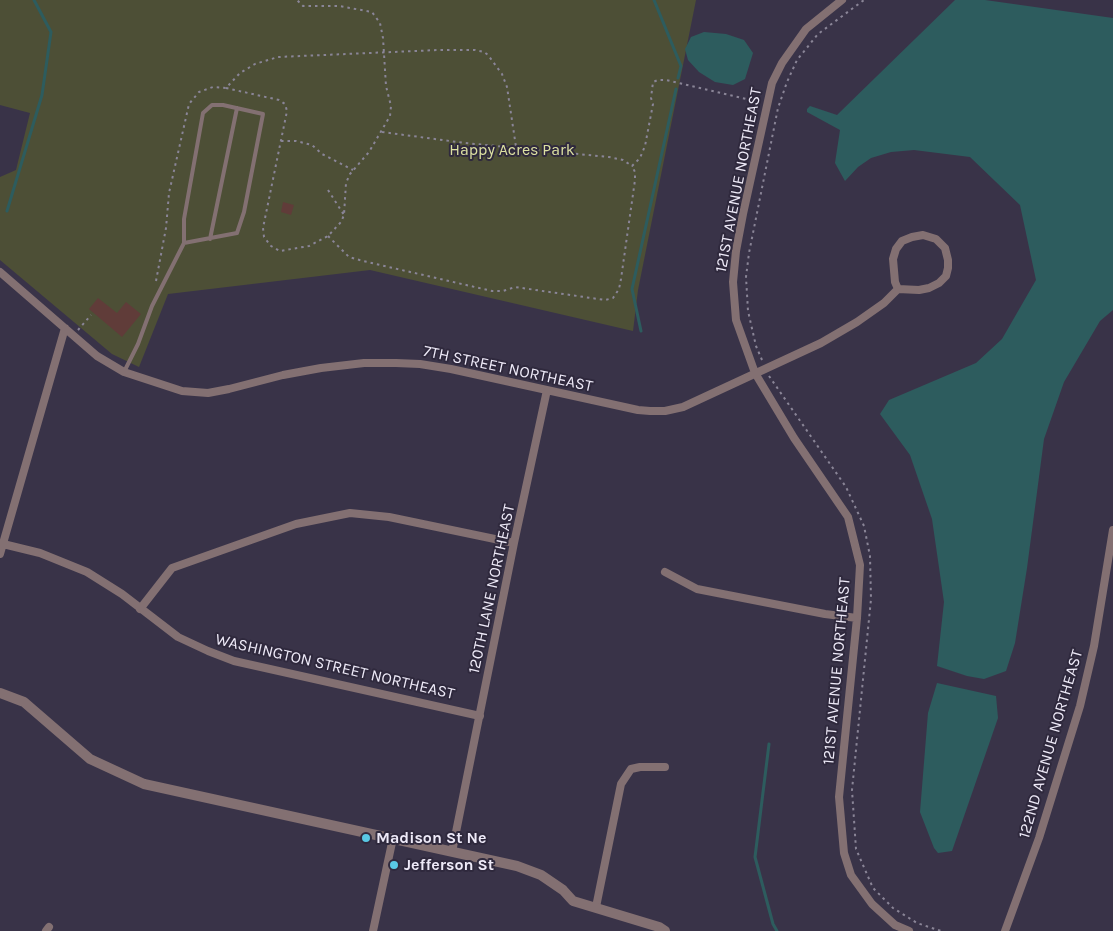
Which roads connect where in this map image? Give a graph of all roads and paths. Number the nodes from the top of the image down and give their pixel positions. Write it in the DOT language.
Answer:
graph roads {
  1 [pos="297,0"];
  2 [pos="842,0"];
  3 [pos="384,52"];
  4 [pos="226,88"];
  5 [pos="767,104"];
  6 [pos="236,108"];
  7 [pos="381,132"];
  8 [pos="281,141"];
  9 [pos="516,147"];
  10 [pos="632,166"];
  11 [pos="353,170"];
  12 [pos="328,190"];
  13 [pos="344,215"];
  14 [pos="328,236"];
  15 [pos="210,239"];
  16 [pos="184,243"];
  17 [pos="0,272"];
  18 [pos="898,289"];
  19 [pos="91,315"];
  20 [pos="65,328"];
  21 [pos="74,336"];
  22 [pos="124,372"];
  23 [pos="755,373"];
  24 [pos="548,390"];
  25 [pos="1113,530"];
  26 [pos="514,543"];
  27 [pos="3,544"];
  28 [pos="0,554"];
  29 [pos="665,572"];
  30 [pos="140,609"];
  31 [pos="857,618"];
  32 [pos="0,693"];
  33 [pos="480,716"];
  34 [pos="665,767"];
  35 [pos="393,838"];
  36 [pos="452,852"];
  37 [pos="596,907"];
  38 [pos="373,931"];
  39 [pos="665,931"];
  40 [pos="909,931"];
  41 [pos="1004,931"];
  1 -- 3 [label="path"];
  2 -- 5 [label="street, 121ST AVENUE NORTHEAST"];
  3 -- 7 [label="path"];
  3 -- 9 [label="path"];
  4 -- 8 [label="path"];
  5 -- 10 [label="path"];
  5 -- 23 [label="street, 121ST AVENUE NORTHEAST"];
  6 -- 15 [label="lane"];
  6 -- 15 [label="lane"];
  6 -- 16 [label="lane"];
  7 -- 9 [label="path"];
  7 -- 11 [label="path"];
  8 -- 11 [label="path"];
  8 -- 14 [label="path"];
  9 -- 10 [label="path"];
  10 -- 14 [label="path"];
  11 -- 13 [label="path"];
  12 -- 13 [label="path"];
  13 -- 14 [label="path"];
  15 -- 16 [label="lane"];
  16 -- 22 [label="lane"];
  17 -- 20 [label="street, 7TH STREET NORTHEAST"];
  18 -- 18 [label="street"];
  18 -- 23 [label="street, 7TH STREET NORTHEAST"];
  19 -- 21 [label="path"];
  20 -- 21 [label="street, 7TH STREET NORTHEAST"];
  20 -- 27 [label="street"];
  21 -- 22 [label="street, 7TH STREET NORTHEAST"];
  22 -- 24 [label="street, 7TH STREET NORTHEAST"];
  23 -- 24 [label="street, 7TH STREET NORTHEAST"];
  23 -- 31 [label="street, 121ST AVENUE NORTHEAST"];
  24 -- 26 [label="street, 120TH LANE NORTHEAST"];
  25 -- 41 [label="street, 122ND AVENUE NORTHEAST"];
  26 -- 30 [label="street"];
  26 -- 33 [label="street, 120TH LANE NORTHEAST"];
  27 -- 28 [label="street"];
  27 -- 30 [label="street, WASHINGTON STREET NORTHEAST"];
  29 -- 31 [label="street"];
  30 -- 33 [label="street, WASHINGTON STREET NORTHEAST"];
  31 -- 40 [label="street, 121ST AVENUE NORTHEAST"];
  32 -- 35 [label="street"];
  33 -- 36 [label="street, 120TH LANE NORTHEAST"];
  34 -- 37 [label="street"];
  35 -- 36 [label="street"];
  35 -- 38 [label="street"];
  36 -- 37 [label="street"];
  37 -- 39 [label="street"];
}
